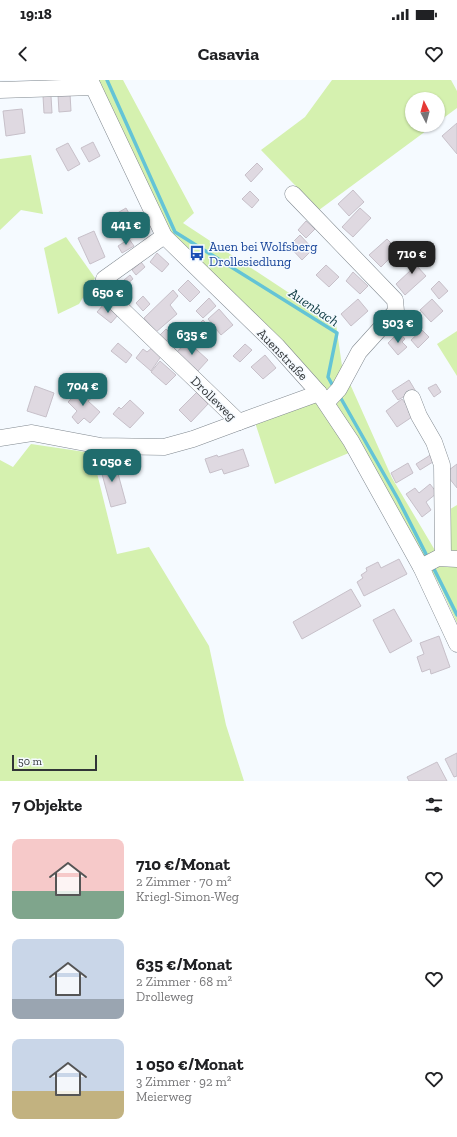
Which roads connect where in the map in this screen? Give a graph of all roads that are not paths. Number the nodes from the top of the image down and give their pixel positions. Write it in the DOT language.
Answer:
graph roads {
  1 [pos="92,83"];
  2 [pos="0,90"];
  3 [pos="293,194"];
  4 [pos="164,236"];
  5 [pos="329,395"];
  6 [pos="412,398"];
  7 [pos="239,422"];
  8 [pos="0,438"];
  9 [pos="437,561"];
  10 [pos="457,644"];
  1 -- 2 [label="street"];
  1 -- 4 [label="street, Auenstraße"];
  3 -- 5 [label="street"];
  4 -- 5 [label="street, Auenstraße"];
  4 -- 7 [label="street, Drolleweg"];
  5 -- 7 [label="street, Drolleweg"];
  5 -- 9 [label="street, Auenstraße"];
  6 -- 9 [label="street"];
  7 -- 8 [label="street"];
  9 -- 10 [label="street, Auenstraße"];
}
